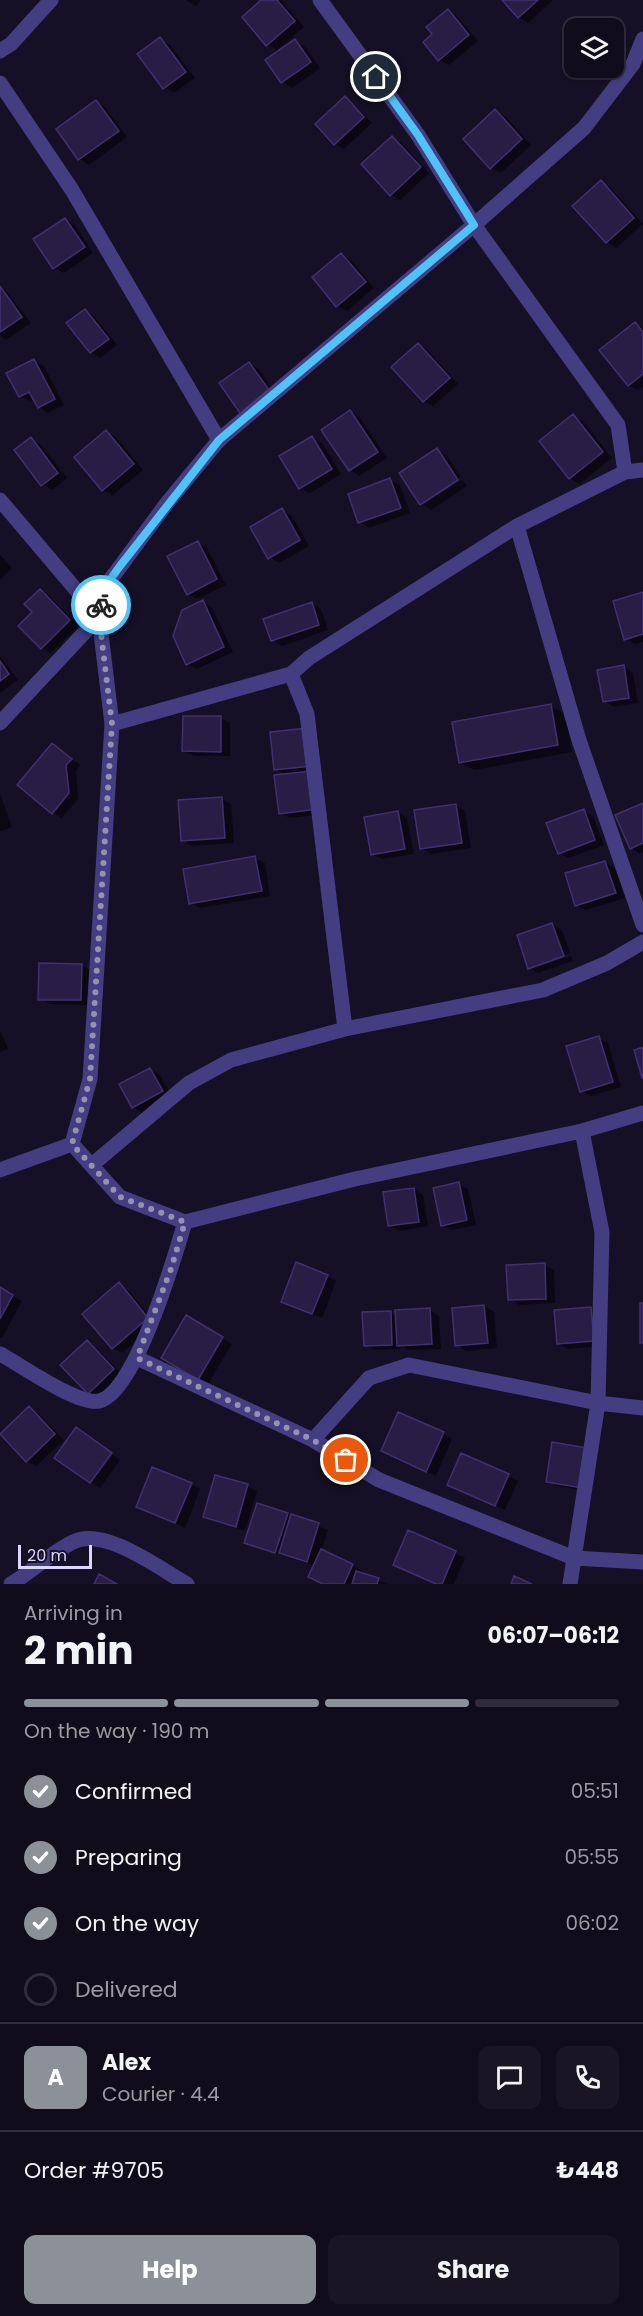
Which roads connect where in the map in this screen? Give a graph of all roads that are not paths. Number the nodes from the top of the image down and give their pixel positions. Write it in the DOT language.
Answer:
graph roads {
  1 [pos="51,0"];
  2 [pos="320,0"];
  3 [pos="643,39"];
  4 [pos="0,51"];
  5 [pos="0,83"];
  6 [pos="474,225"];
  7 [pos="219,440"];
  8 [pos="643,470"];
  9 [pos="625,472"];
  10 [pos="0,500"];
  11 [pos="517,526"];
  12 [pos="99,617"];
  13 [pos="291,674"];
  14 [pos="0,723"];
  15 [pos="112,724"];
  16 [pos="643,924"];
  17 [pos="643,942"];
  18 [pos="345,1029"];
  19 [pos="643,1113"];
  20 [pos="582,1131"];
  21 [pos="72,1144"];
  22 [pos="93,1164"];
  23 [pos="0,1170"];
  24 [pos="185,1222"];
  25 [pos="0,1354"];
  26 [pos="137,1358"];
  27 [pos="598,1403"];
  28 [pos="643,1408"];
  29 [pos="313,1440"];
  30 [pos="574,1558"];
  31 [pos="643,1562"];
  32 [pos="11,1584"];
  33 [pos="187,1584"];
  34 [pos="570,1584"];
  1 -- 4 [label="street"];
  2 -- 6 [label="street"];
  3 -- 6 [label="street"];
  5 -- 7 [label="street"];
  6 -- 7 [label="street"];
  6 -- 9 [label="street"];
  7 -- 12 [label="street"];
  8 -- 9 [label="street"];
  9 -- 11 [label="street"];
  10 -- 12 [label="street"];
  11 -- 13 [label="street"];
  11 -- 16 [label="street"];
  12 -- 14 [label="street"];
  12 -- 15 [label="street"];
  13 -- 15 [label="street"];
  13 -- 18 [label="street"];
  15 -- 21 [label="street"];
  17 -- 18 [label="street"];
  18 -- 22 [label="street"];
  19 -- 20 [label="street"];
  20 -- 24 [label="street"];
  20 -- 27 [label="street"];
  21 -- 22 [label="street"];
  21 -- 23 [label="street"];
  22 -- 24 [label="street"];
  24 -- 26 [label="street"];
  25 -- 26 [label="street"];
  26 -- 29 [label="street"];
  27 -- 28 [label="street"];
  27 -- 29 [label="street"];
  27 -- 30 [label="street"];
  29 -- 30 [label="street"];
  30 -- 31 [label="street"];
  30 -- 34 [label="street"];
  32 -- 33 [label="street"];
}
